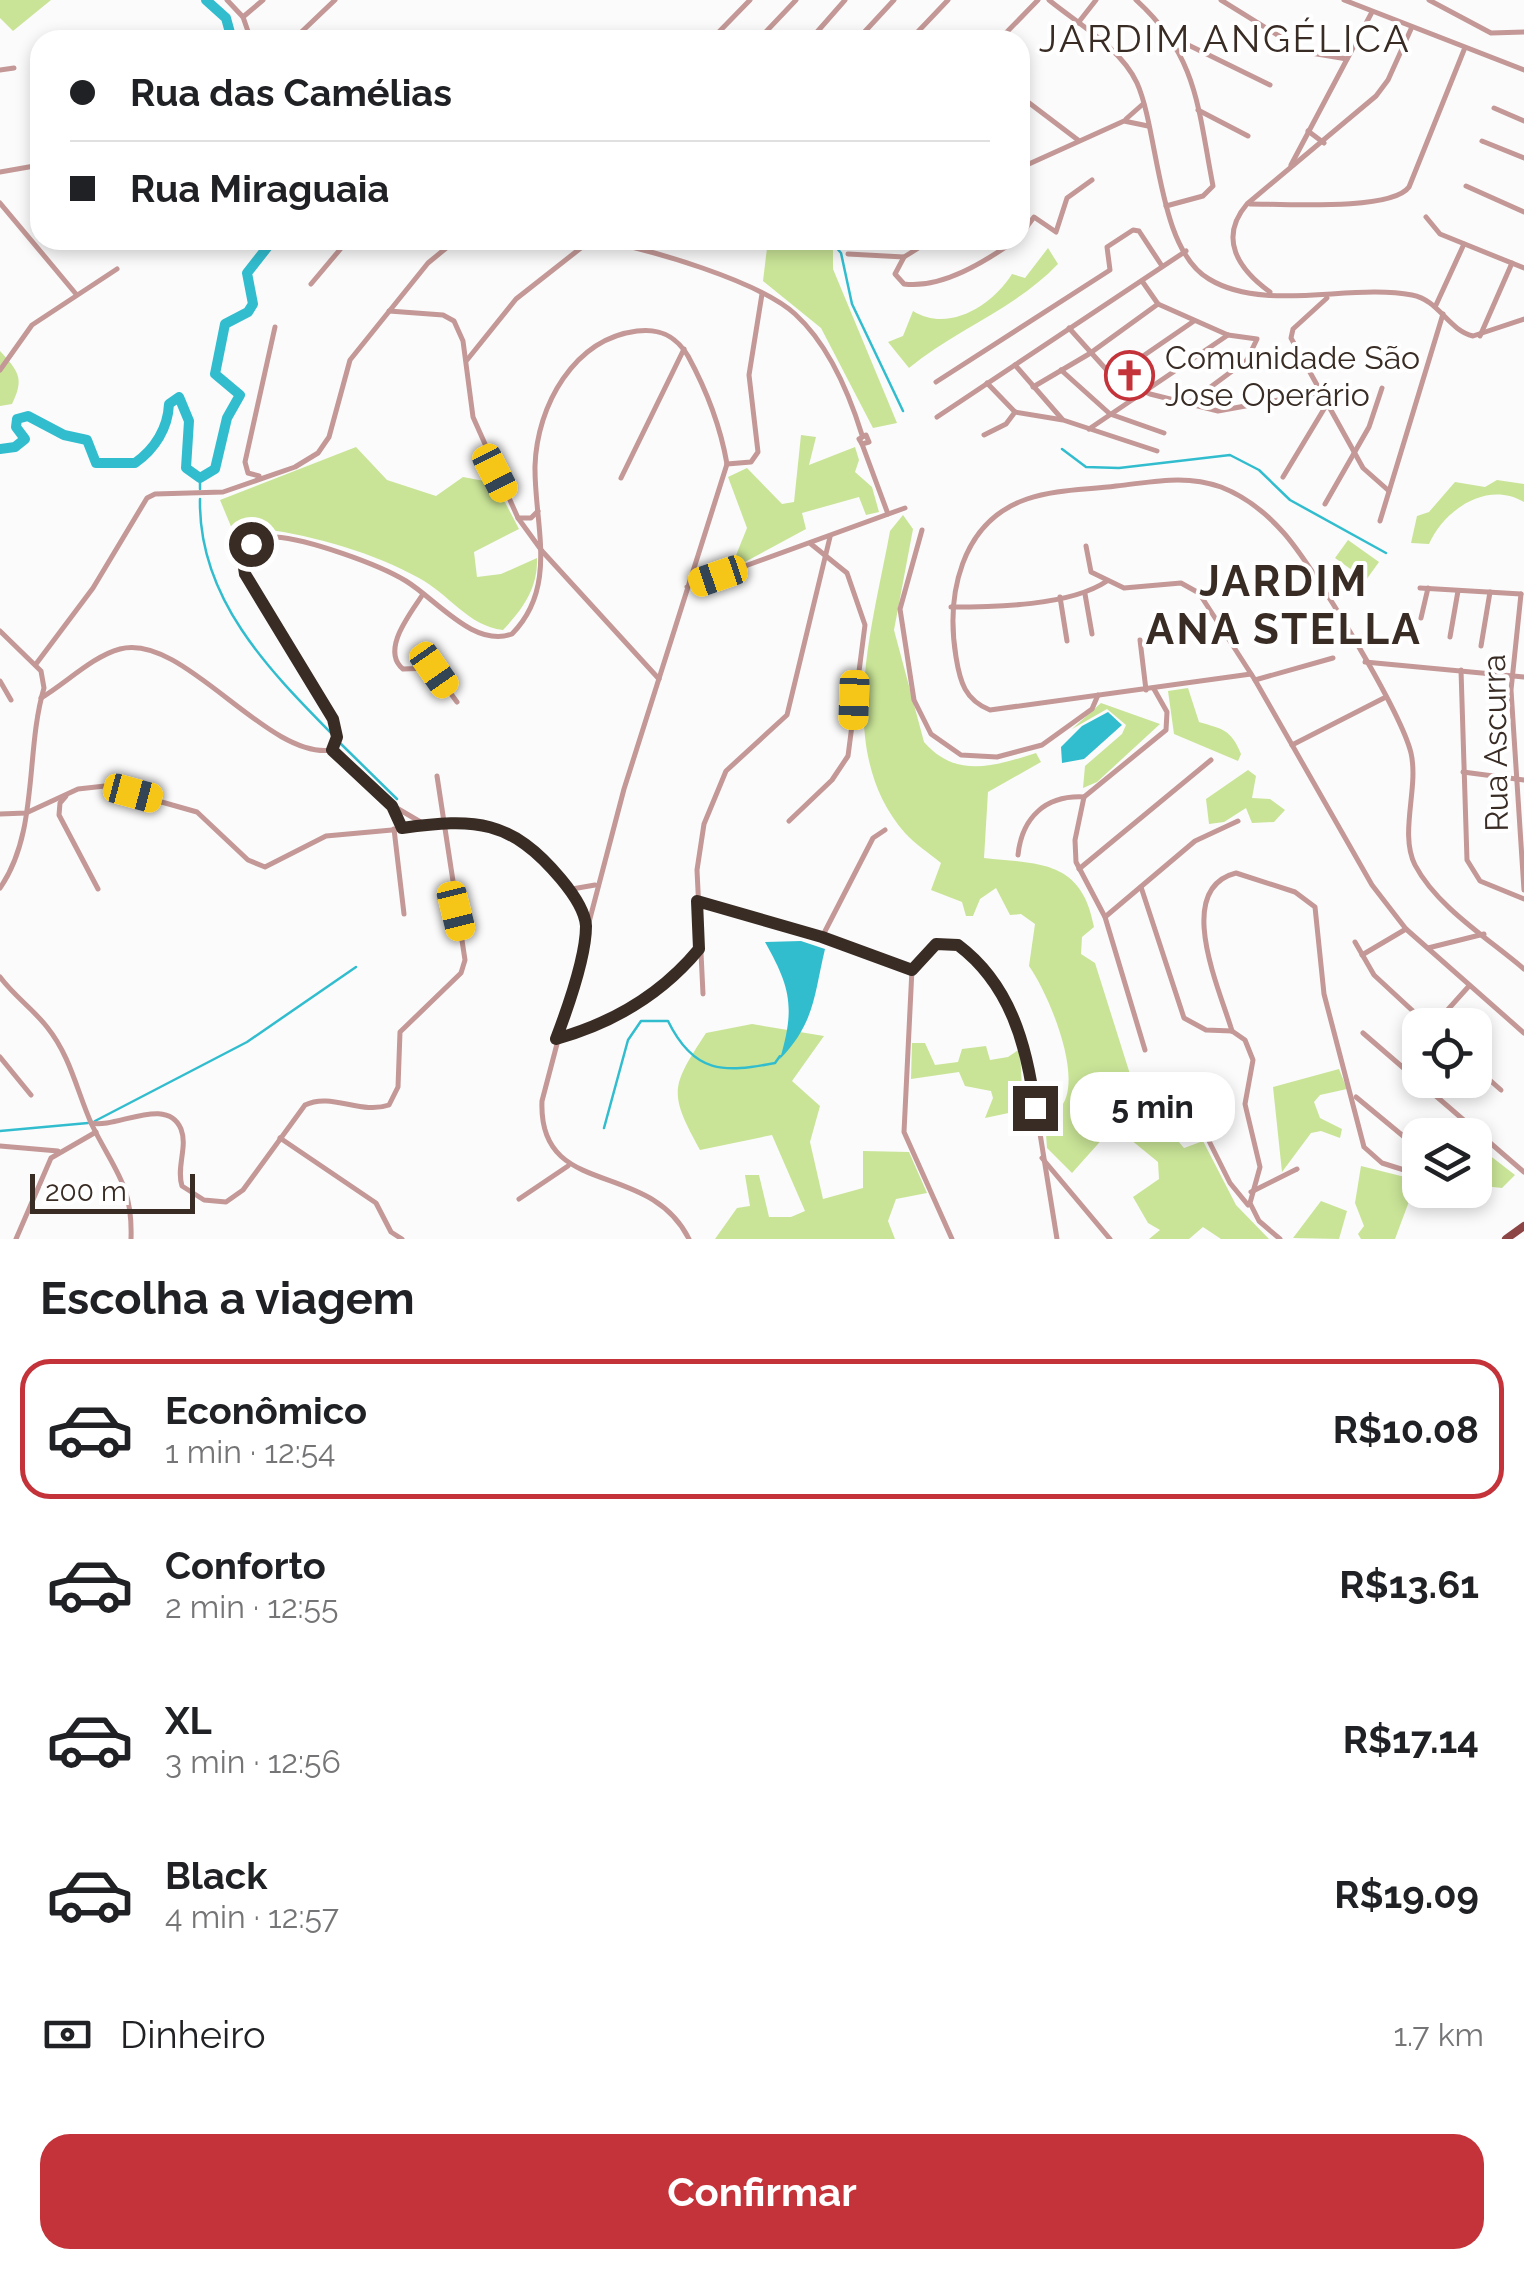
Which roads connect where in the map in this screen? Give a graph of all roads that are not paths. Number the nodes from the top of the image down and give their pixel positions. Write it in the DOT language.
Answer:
graph roads {
  1 [pos="227,0"];
  2 [pos="263,0"];
  3 [pos="335,0"];
  4 [pos="750,0"];
  5 [pos="796,0"];
  6 [pos="845,0"];
  7 [pos="894,0"];
  8 [pos="948,0"];
  9 [pos="1038,0"];
  10 [pos="1049,0"];
  11 [pos="1096,0"];
  12 [pos="1136,0"];
  13 [pos="1221,0"];
  14 [pos="1344,0"];
  15 [pos="1368,0"];
  16 [pos="1429,0"];
  17 [pos="1363,8"];
  18 [pos="1372,12"];
  19 [pos="243,18"];
  20 [pos="1078,24"];
  21 [pos="1411,28"];
  22 [pos="247,30"];
  23 [pos="304,30"];
  24 [pos="721,30"];
  25 [pos="768,30"];
  26 [pos="819,30"];
  27 [pos="866,30"];
  28 [pos="920,30"];
  29 [pos="1009,30"];
  30 [pos="1524,32"];
  31 [pos="1172,36"];
  32 [pos="1199,50"];
  33 [pos="1464,50"];
  34 [pos="1347,59"];
  35 [pos="1185,60"];
  36 [pos="14,68"];
  37 [pos="0,70"];
  38 [pos="1524,70"];
  39 [pos="1270,86"];
  40 [pos="1030,104"];
  41 [pos="1143,104"];
  42 [pos="1494,108"];
  43 [pos="1198,110"];
  44 [pos="1216,117"];
  45 [pos="1124,121"];
  46 [pos="1524,121"];
  47 [pos="1148,126"];
  48 [pos="1201,126"];
  49 [pos="1308,131"];
  50 [pos="1248,136"];
  51 [pos="1078,140"];
  52 [pos="1482,140"];
  53 [pos="1324,143"];
  54 [pos="1524,158"];
  55 [pos="1030,163"];
  56 [pos="30,168"];
  57 [pos="1290,168"];
  58 [pos="0,172"];
  59 [pos="1092,180"];
  60 [pos="1466,186"];
  61 [pos="1267,188"];
  62 [pos="0,204"];
  63 [pos="1247,204"];
  64 [pos="1272,204"];
  65 [pos="1166,206"];
  66 [pos="1524,212"];
  67 [pos="1426,217"];
  68 [pos="1030,222"];
  69 [pos="30,240"];
  70 [pos="1464,244"];
  71 [pos="39,250"];
  72 [pos="339,250"];
  73 [pos="444,250"];
  74 [pos="579,250"];
  75 [pos="641,250"];
  76 [pos="915,250"];
  77 [pos="1002,250"];
  78 [pos="1186,251"];
  79 [pos="848,254"];
  80 [pos="904,257"];
  81 [pos="1512,263"];
  82 [pos="1162,266"];
  83 [pos="1524,268"];
  84 [pos="116,269"];
  85 [pos="1246,272"];
  86 [pos="1142,280"];
  87 [pos="310,284"];
  88 [pos="1242,290"];
  89 [pos="1271,293"];
  90 [pos="76,294"];
  91 [pos="762,294"];
  92 [pos="1329,296"];
  93 [pos="399,298"];
  94 [pos="1158,304"];
  95 [pos="1435,306"];
  96 [pos="389,310"];
  97 [pos="407,313"];
  98 [pos="1443,314"];
  99 [pos="1524,319"];
  100 [pos="1194,321"];
  101 [pos="275,328"];
  102 [pos="1069,328"];
  103 [pos="1228,336"];
  104 [pos="1480,336"];
  105 [pos="684,349"];
  106 [pos="1089,354"];
  107 [pos="466,360"];
  108 [pos="1015,365"];
  109 [pos="0,370"];
  110 [pos="1061,370"];
  111 [pos="1113,377"];
  112 [pos="936,382"];
  113 [pos="987,383"];
  114 [pos="1033,386"];
  115 [pos="1382,388"];
  116 [pos="1143,392"];
  117 [pos="1322,392"];
  118 [pos="1189,403"];
  119 [pos="1327,404"];
  120 [pos="1014,412"];
  121 [pos="1110,414"];
  122 [pos="937,417"];
  123 [pos="1062,420"];
  124 [pos="1089,429"];
  125 [pos="1164,433"];
  126 [pos="984,434"];
  127 [pos="1355,448"];
  128 [pos="1157,451"];
  129 [pos="727,464"];
  130 [pos="264,477"];
  131 [pos="1282,477"];
  132 [pos="621,478"];
  133 [pos="1390,491"];
  134 [pos="1325,504"];
  135 [pos="904,508"];
  136 [pos="539,510"];
  137 [pos="888,514"];
  138 [pos="518,518"];
  139 [pos="1380,521"];
  140 [pos="922,530"];
  141 [pos="830,537"];
  142 [pos="811,544"];
  143 [pos="1086,546"];
  144 [pos="542,551"];
  145 [pos="825,553"];
  146 [pos="1106,581"];
  147 [pos="687,587"];
  148 [pos="1458,590"];
  149 [pos="1490,592"];
  150 [pos="423,594"];
  151 [pos="1085,594"];
  152 [pos="1522,594"];
  153 [pos="1060,597"];
  154 [pos="951,607"];
  155 [pos="1421,618"];
  156 [pos="0,630"];
  157 [pos="1520,633"];
  158 [pos="1092,634"];
  159 [pos="1450,638"];
  160 [pos="1140,640"];
  161 [pos="1068,641"];
  162 [pos="1481,646"];
  163 [pos="1332,658"];
  164 [pos="1365,662"];
  165 [pos="36,664"];
  166 [pos="1461,670"];
  167 [pos="1512,676"];
  168 [pos="1253,677"];
  169 [pos="659,678"];
  170 [pos="1524,678"];
  171 [pos="0,681"];
  172 [pos="1146,690"];
  173 [pos="1154,690"];
  174 [pos="1098,696"];
  175 [pos="41,698"];
  176 [pos="1384,698"];
  177 [pos="10,700"];
  178 [pos="457,702"];
  179 [pos="1513,728"];
  180 [pos="1524,730"];
  181 [pos="1292,745"];
  182 [pos="332,750"];
  183 [pos="1211,760"];
  184 [pos="1464,772"];
  185 [pos="437,776"];
  186 [pos="1520,779"];
  187 [pos="68,794"];
  188 [pos="1084,797"];
  189 [pos="392,806"];
  190 [pos="26,813"];
  191 [pos="0,814"];
  192 [pos="1238,820"];
  193 [pos="789,822"];
  194 [pos="441,823"];
  195 [pos="425,825"];
  196 [pos="402,828"];
  197 [pos="394,829"];
  198 [pos="885,830"];
  199 [pos="1018,855"];
  200 [pos="1079,870"];
  201 [pos="597,884"];
  202 [pos="1141,887"];
  203 [pos="0,888"];
  204 [pos="569,888"];
  205 [pos="98,889"];
  206 [pos="1524,890"];
  207 [pos="1524,899"];
  208 [pos="697,901"];
  209 [pos="404,914"];
  210 [pos="1106,917"];
  211 [pos="586,925"];
  212 [pos="1406,928"];
  213 [pos="1484,934"];
  214 [pos="822,937"];
  215 [pos="1355,942"];
  216 [pos="1426,948"];
  217 [pos="699,949"];
  218 [pos="1362,955"];
  219 [pos="1524,969"];
  220 [pos="912,970"];
  221 [pos="0,977"];
  222 [pos="1469,986"];
  223 [pos="703,994"];
  224 [pos="1411,1008"];
  225 [pos="1448,1008"];
  226 [pos="1523,1030"];
  227 [pos="1232,1031"];
  228 [pos="1363,1032"];
  229 [pos="556,1039"];
  230 [pos="1145,1050"];
  231 [pos="0,1058"];
  232 [pos="1492,1083"];
  233 [pos="1500,1090"];
  234 [pos="30,1095"];
  235 [pos="1354,1095"];
  236 [pos="1229,1097"];
  237 [pos="91,1121"];
  238 [pos="96,1132"];
  239 [pos="1402,1135"];
  240 [pos="279,1138"];
  241 [pos="0,1146"];
  242 [pos="61,1152"];
  243 [pos="1040,1156"];
  244 [pos="1524,1157"];
  245 [pos="1511,1161"];
  246 [pos="568,1166"];
  247 [pos="1297,1169"];
  248 [pos="1402,1170"];
  249 [pos="1524,1172"];
  250 [pos="1250,1192"];
  251 [pos="520,1199"];
  252 [pos="1251,1206"];
  253 [pos="1524,1226"];
  254 [pos="16,1239"];
  255 [pos="131,1239"];
  256 [pos="402,1239"];
  257 [pos="689,1239"];
  258 [pos="952,1239"];
  259 [pos="1057,1239"];
  260 [pos="1110,1239"];
  261 [pos="1280,1239"];
  262 [pos="1506,1239"];
  1 -- 19 [label="street"];
  2 -- 19 [label="street"];
  3 -- 23 [label="street"];
  4 -- 24 [label="street"];
  5 -- 25 [label="street"];
  6 -- 26 [label="street"];
  7 -- 27 [label="street"];
  8 -- 28 [label="street"];
  9 -- 29 [label="street"];
  10 -- 20 [label="street"];
  11 -- 20 [label="street"];
  12 -- 31 [label="street"];
  13 -- 34 [label="street"];
  14 -- 17 [label="street"];
  15 -- 17 [label="street"];
  16 -- 30 [label="street"];
  17 -- 18 [label="street"];
  18 -- 21 [label="street"];
  18 -- 34 [label="street"];
  19 -- 22 [label="street"];
  20 -- 41 [label="street"];
  21 -- 33 [label="street"];
  21 -- 53 [label="street"];
  31 -- 32 [label="street"];
  31 -- 35 [label="street"];
  32 -- 35 [label="street"];
  32 -- 39 [label="street"];
  33 -- 38 [label="street"];
  33 -- 64 [label="street"];
  34 -- 49 [label="street"];
  35 -- 43 [label="street"];
  36 -- 37 [label="street"];
  40 -- 51 [label="street"];
  41 -- 45 [label="street"];
  41 -- 47 [label="street"];
  42 -- 46 [label="street"];
  43 -- 44 [label="street"];
  43 -- 48 [label="street"];
  44 -- 48 [label="street"];
  44 -- 50 [label="street"];
  45 -- 47 [label="street"];
  45 -- 51 [label="street"];
  47 -- 65 [label="street"];
  48 -- 65 [label="street"];
  49 -- 53 [label="street"];
  49 -- 57 [label="street"];
  51 -- 55 [label="street"];
  52 -- 54 [label="street"];
  53 -- 57 [label="street"];
  56 -- 58 [label="street"];
  57 -- 61 [label="street"];
  59 -- 68 [label="street"];
  60 -- 66 [label="street"];
  61 -- 63 [label="street"];
  61 -- 64 [label="street"];
  62 -- 69 [label="street"];
  63 -- 64 [label="street"];
  63 -- 85 [label="street"];
  65 -- 78 [label="street"];
  67 -- 70 [label="street"];
  70 -- 81 [label="street"];
  70 -- 95 [label="street"];
  71 -- 90 [label="street"];
  72 -- 87 [label="street"];
  73 -- 93 [label="street"];
  74 -- 107 [label="street"];
  75 -- 91 [label="street"];
  76 -- 80 [label="street"];
  77 -- 80 [label="street"];
  78 -- 82 [label="street"];
  78 -- 88 [label="street"];
  79 -- 80 [label="street"];
  81 -- 83 [label="street"];
  81 -- 104 [label="street"];
  82 -- 86 [label="street"];
  82 -- 112 [label="street"];
  84 -- 90 [label="street"];
  85 -- 88 [label="street"];
  85 -- 89 [label="street"];
  86 -- 94 [label="street"];
  86 -- 102 [label="street"];
  88 -- 89 [label="street"];
  89 -- 92 [label="street"];
  90 -- 109 [label="street"];
  91 -- 129 [label="street"];
  91 -- 137 [label="street"];
  92 -- 95 [label="street"];
  92 -- 117 [label="street"];
  93 -- 96 [label="street"];
  93 -- 97 [label="street"];
  94 -- 100 [label="street"];
  94 -- 106 [label="street"];
  95 -- 98 [label="street"];
  96 -- 97 [label="street"];
  96 -- 130 [label="street"];
  97 -- 107 [label="street"];
  98 -- 104 [label="street"];
  98 -- 133 [label="street"];
  99 -- 104 [label="street"];
  100 -- 103 [label="street"];
  100 -- 111 [label="street"];
  101 -- 130 [label="street"];
  102 -- 106 [label="street"];
  102 -- 108 [label="street"];
  103 -- 116 [label="street"];
  103 -- 118 [label="street"];
  105 -- 129 [label="street"];
  105 -- 132 [label="street"];
  105 -- 136 [label="street"];
  106 -- 110 [label="street"];
  106 -- 111 [label="street"];
  107 -- 138 [label="street"];
  108 -- 113 [label="street"];
  108 -- 114 [label="street"];
  110 -- 114 [label="street"];
  110 -- 121 [label="street"];
  111 -- 116 [label="street"];
  113 -- 120 [label="street"];
  113 -- 122 [label="street"];
  114 -- 123 [label="street"];
  115 -- 127 [label="street"];
  116 -- 118 [label="street"];
  116 -- 121 [label="street"];
  117 -- 118 [label="street"];
  117 -- 119 [label="street"];
  119 -- 127 [label="street"];
  119 -- 131 [label="street"];
  120 -- 123 [label="street"];
  120 -- 126 [label="street"];
  121 -- 124 [label="street"];
  121 -- 125 [label="street"];
  123 -- 124 [label="street"];
  124 -- 128 [label="street"];
  127 -- 133 [label="street"];
  127 -- 134 [label="street"];
  129 -- 147 [label="street"];
  130 -- 165 [label="street"];
  133 -- 139 [label="street"];
  135 -- 137 [label="street"];
  136 -- 138 [label="street"];
  136 -- 144 [label="street"];
  137 -- 141 [label="street"];
  138 -- 144 [label="street"];
  140 -- 174 [label="street"];
  141 -- 142 [label="street"];
  141 -- 145 [label="street"];
  142 -- 145 [label="street"];
  142 -- 147 [label="street"];
  143 -- 146 [label="street"];
  144 -- 150 [label="street"];
  144 -- 169 [label="street"];
  145 -- 193 [label="street"];
  145 -- 208 [label="street"];
  146 -- 151 [label="street"];
  146 -- 168 [label="street"];
  147 -- 169 [label="street"];
  148 -- 149 [label="street"];
  148 -- 155 [label="street"];
  148 -- 159 [label="street"];
  149 -- 152 [label="street"];
  149 -- 162 [label="street"];
  150 -- 178 [label="street"];
  150 -- 182 [label="street"];
  151 -- 153 [label="street"];
  151 -- 158 [label="street"];
  152 -- 157 [label="street, Rua Ascurra"];
  153 -- 154 [label="street"];
  153 -- 161 [label="street"];
  154 -- 164 [label="street"];
  154 -- 174 [label="street"];
  156 -- 165 [label="street"];
  157 -- 167 [label="street, Rua Ascurra"];
  160 -- 172 [label="street"];
  163 -- 168 [label="street"];
  164 -- 166 [label="street"];
  164 -- 176 [label="street"];
  165 -- 175 [label="street"];
  166 -- 167 [label="street"];
  166 -- 184 [label="street"];
  167 -- 170 [label="street"];
  167 -- 179 [label="street, Rua Ascurra"];
  168 -- 173 [label="street"];
  168 -- 181 [label="street"];
  169 -- 201 [label="street"];
  171 -- 177 [label="street"];
  172 -- 173 [label="street"];
  172 -- 174 [label="street"];
  173 -- 188 [label="street"];
  175 -- 182 [label="street"];
  175 -- 190 [label="street"];
  176 -- 181 [label="street"];
  176 -- 213 [label="street"];
  179 -- 180 [label="street"];
  179 -- 186 [label="street, Rua Ascurra"];
  181 -- 212 [label="street"];
  182 -- 189 [label="street"];
  183 -- 200 [label="street"];
  184 -- 186 [label="street"];
  184 -- 207 [label="street"];
  185 -- 194 [label="street"];
  186 -- 206 [label="street, Rua Ascurra"];
  187 -- 190 [label="street"];
  187 -- 197 [label="street"];
  187 -- 205 [label="street"];
  188 -- 199 [label="street"];
  188 -- 200 [label="street"];
  189 -- 195 [label="street"];
  189 -- 196 [label="street"];
  190 -- 191 [label="street"];
  190 -- 203 [label="street"];
  192 -- 202 [label="street"];
  194 -- 195 [label="street"];
  194 -- 204 [label="street"];
  194 -- 240 [label="street"];
  195 -- 196 [label="street"];
  196 -- 197 [label="street"];
  197 -- 209 [label="street"];
  198 -- 214 [label="street"];
  200 -- 210 [label="street"];
  201 -- 204 [label="street"];
  201 -- 211 [label="street"];
  202 -- 210 [label="street"];
  202 -- 227 [label="street"];
  204 -- 211 [label="street"];
  208 -- 214 [label="street"];
  208 -- 217 [label="street"];
  210 -- 230 [label="street"];
  211 -- 229 [label="street"];
  212 -- 216 [label="street"];
  212 -- 218 [label="street"];
  213 -- 216 [label="street"];
  213 -- 219 [label="street"];
  214 -- 220 [label="street"];
  215 -- 218 [label="street"];
  216 -- 222 [label="street"];
  217 -- 223 [label="street"];
  217 -- 229 [label="street"];
  218 -- 224 [label="street"];
  220 -- 243 [label="street"];
  220 -- 258 [label="street"];
  221 -- 237 [label="street"];
  222 -- 225 [label="street"];
  222 -- 226 [label="street"];
  227 -- 235 [label="street"];
  227 -- 250 [label="street"];
  228 -- 245 [label="street"];
  229 -- 246 [label="street"];
  231 -- 234 [label="street"];
  232 -- 233 [label="street"];
  235 -- 239 [label="street"];
  235 -- 248 [label="street"];
  236 -- 252 [label="street"];
  237 -- 238 [label="street"];
  237 -- 240 [label="street"];
  238 -- 242 [label="street"];
  238 -- 255 [label="street"];
  240 -- 256 [label="street"];
  241 -- 242 [label="street"];
  242 -- 254 [label="street"];
  243 -- 259 [label="street"];
  243 -- 260 [label="street"];
  244 -- 245 [label="street"];
  245 -- 249 [label="street"];
  246 -- 251 [label="street"];
  246 -- 257 [label="street"];
  247 -- 250 [label="street"];
  250 -- 252 [label="street"];
  252 -- 261 [label="street"];
  253 -- 262 [label="main road"];
}
